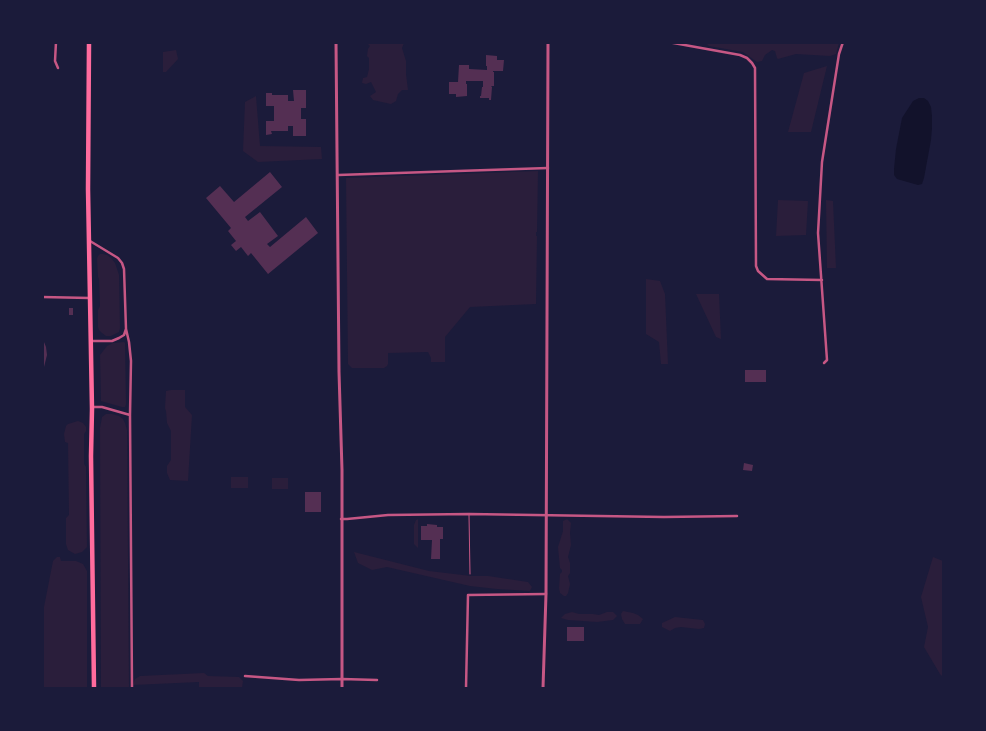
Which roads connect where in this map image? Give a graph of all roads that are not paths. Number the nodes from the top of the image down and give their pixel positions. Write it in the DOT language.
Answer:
graph roads {
  1 [pos="56,42"];
  2 [pos="89,42"];
  3 [pos="336,42"];
  4 [pos="548,42"];
  5 [pos="668,42"];
  6 [pos="842,42"];
  7 [pos="58,68"];
  8 [pos="548,168"];
  9 [pos="338,175"];
  10 [pos="89,241"];
  11 [pos="822,280"];
  12 [pos="42,297"];
  13 [pos="90,298"];
  14 [pos="126,328"];
  15 [pos="90,341"];
  16 [pos="824,363"];
  17 [pos="92,407"];
  18 [pos="130,415"];
  19 [pos="469,514"];
  20 [pos="546,516"];
  21 [pos="737,516"];
  22 [pos="341,519"];
  23 [pos="470,574"];
  24 [pos="546,594"];
  25 [pos="244,676"];
  26 [pos="342,679"];
  27 [pos="377,680"];
  28 [pos="94,688"];
  29 [pos="132,688"];
  30 [pos="342,688"];
  31 [pos="466,688"];
  32 [pos="543,688"];
  1 -- 7 [label="street"];
  2 -- 10 [label="highway"];
  3 -- 9 [label="street"];
  4 -- 8 [label="street"];
  5 -- 11 [label="street"];
  6 -- 11 [label="street"];
  8 -- 9 [label="street"];
  8 -- 20 [label="street"];
  9 -- 22 [label="street"];
  10 -- 13 [label="highway"];
  10 -- 14 [label="street"];
  11 -- 16 [label="street"];
  12 -- 13 [label="street"];
  13 -- 15 [label="highway"];
  14 -- 15 [label="street"];
  14 -- 18 [label="street"];
  15 -- 17 [label="highway"];
  17 -- 18 [label="street"];
  17 -- 28 [label="highway"];
  18 -- 29 [label="street"];
  19 -- 20 [label="street"];
  19 -- 22 [label="street"];
  19 -- 23 [label="lane"];
  20 -- 21 [label="street"];
  20 -- 24 [label="street"];
  22 -- 26 [label="street"];
  24 -- 31 [label="street"];
  24 -- 32 [label="street"];
  25 -- 26 [label="street"];
  26 -- 27 [label="street"];
  26 -- 30 [label="street"];
}
